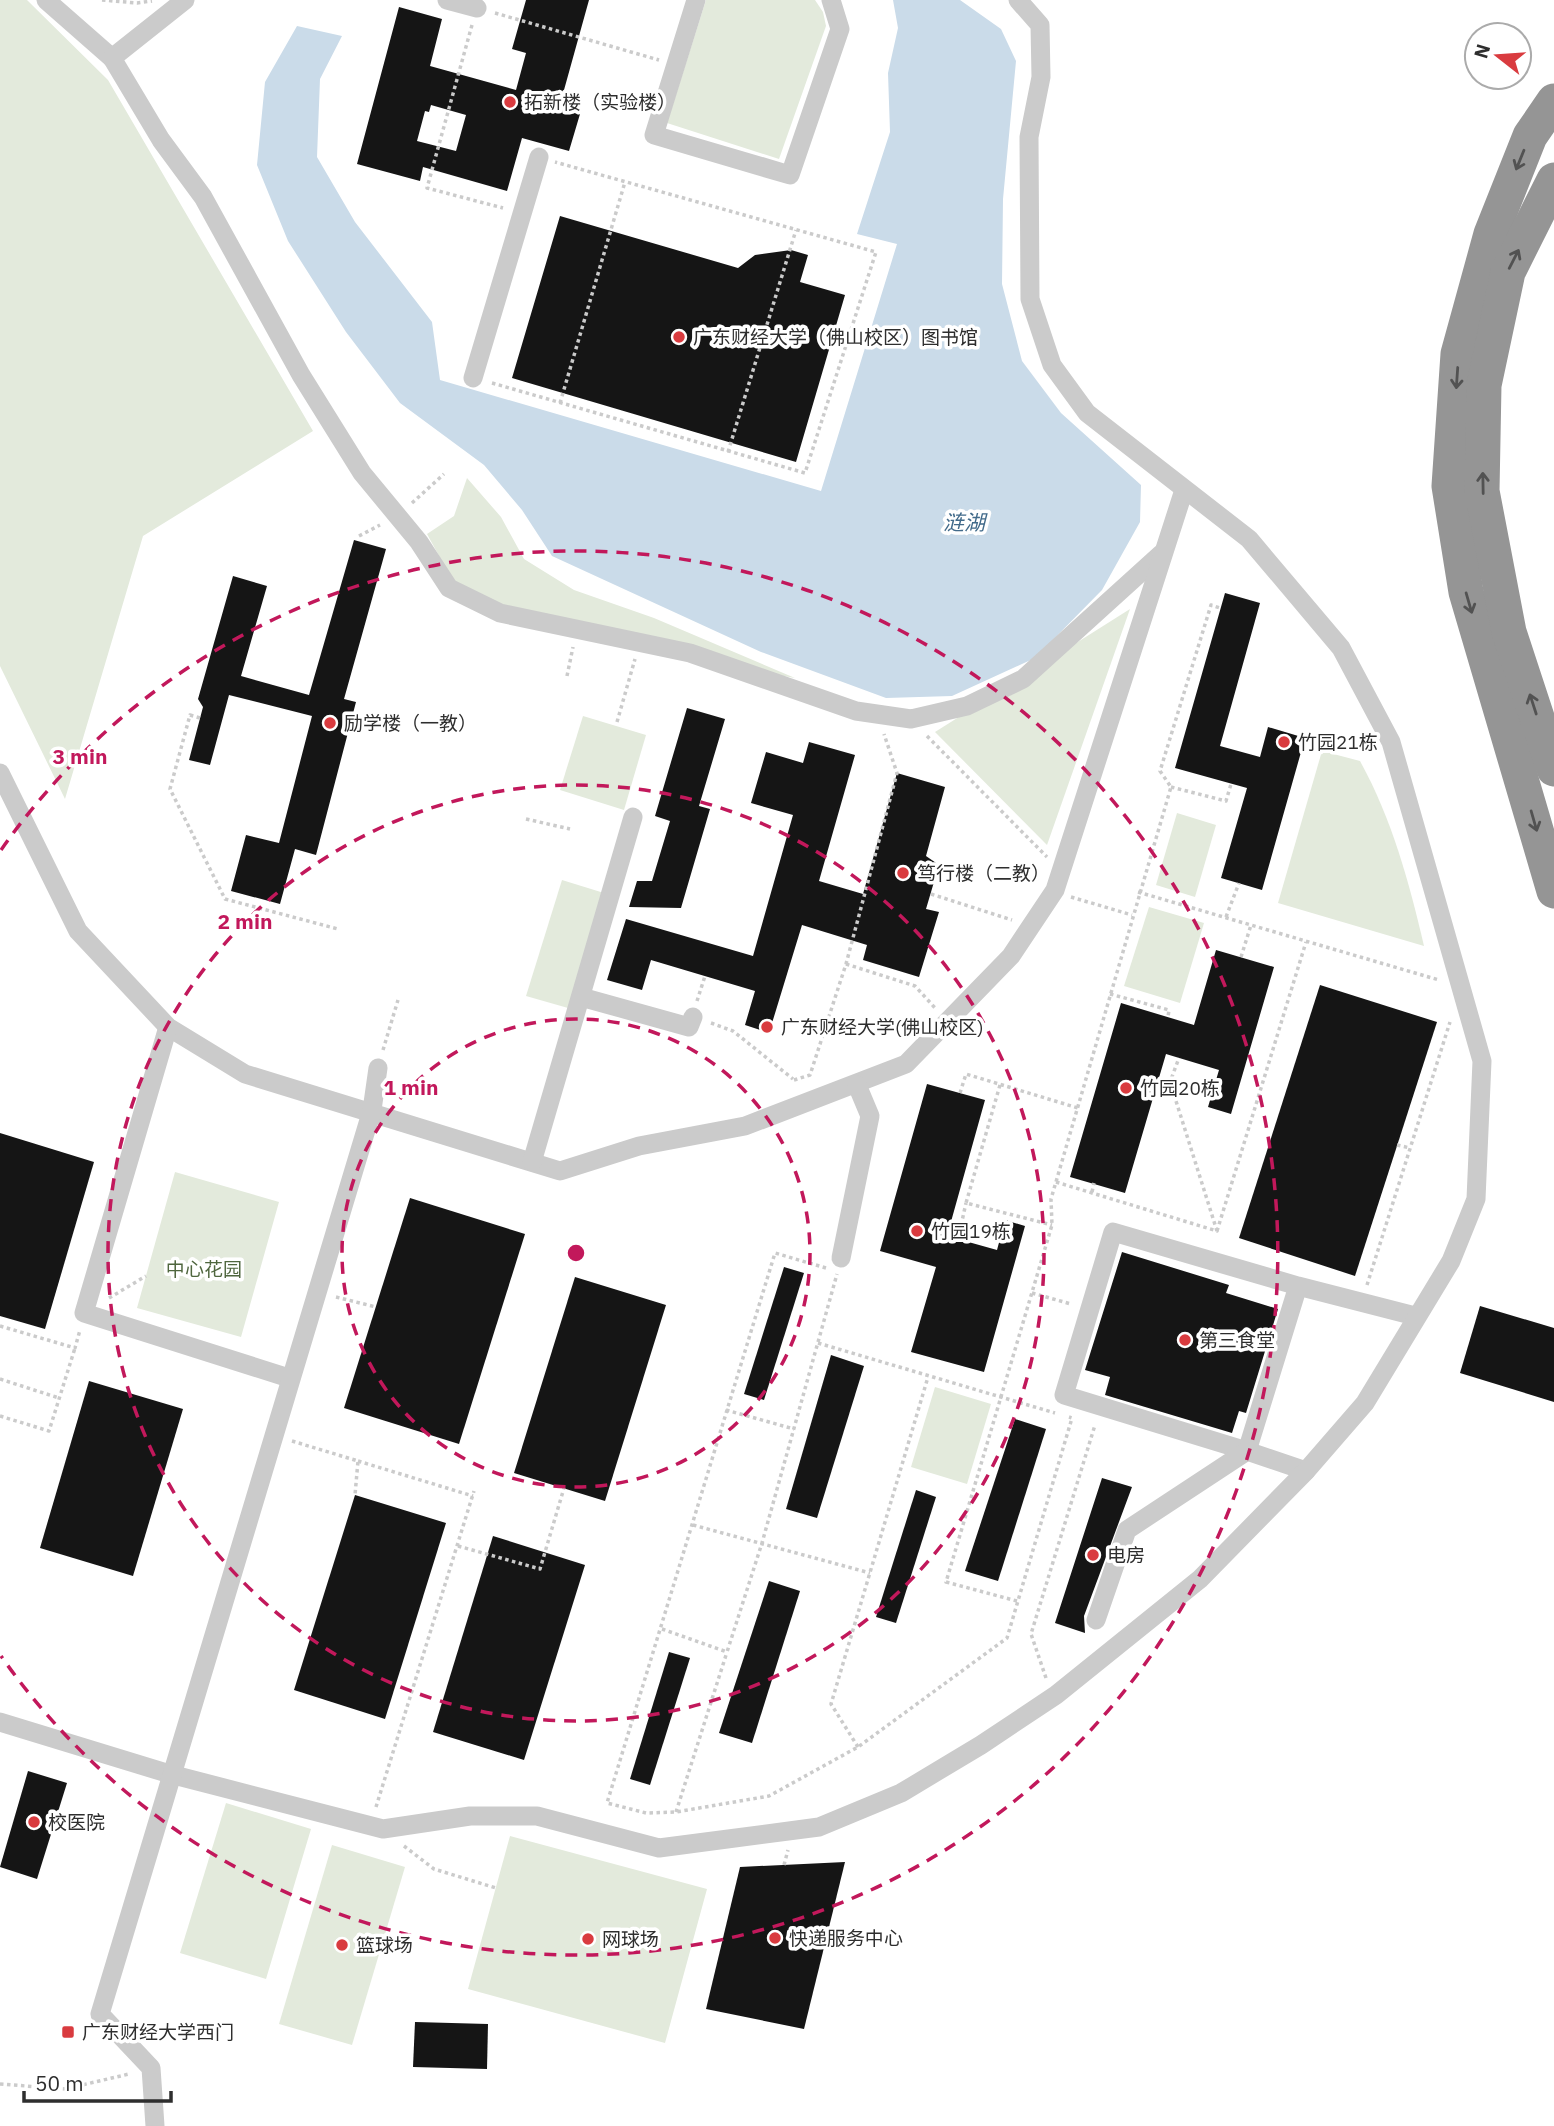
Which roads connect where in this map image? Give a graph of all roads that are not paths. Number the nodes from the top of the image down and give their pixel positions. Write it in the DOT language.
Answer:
graph roads {
  1 [pos="46,0"];
  2 [pos="185,0"];
  3 [pos="447,0"];
  4 [pos="696,0"];
  5 [pos="831,0"];
  6 [pos="1018,0"];
  7 [pos="477,8"];
  8 [pos="112,58"];
  9 [pos="1554,101"];
  10 [pos="539,157"];
  11 [pos="1554,180"];
  12 [pos="473,378"];
  13 [pos="1184,490"];
  14 [pos="1162,553"];
  15 [pos="1554,769"];
  16 [pos="0,773"];
  17 [pos="633,817"];
  18 [pos="1554,891"];
  19 [pos="580,997"];
  20 [pos="693,1017"];
  21 [pos="168,1027"];
  22 [pos="378,1068"];
  23 [pos="857,1085"];
  24 [pos="372,1110"];
  25 [pos="533,1162"];
  26 [pos="841,1258"];
  27 [pos="1298,1286"];
  28 [pos="1415,1316"];
  29 [pos="289,1378"];
  30 [pos="1247,1451"];
  31 [pos="1306,1471"];
  32 [pos="1096,1620"];
  33 [pos="0,1722"];
  34 [pos="170,1774"];
  35 [pos="155,2126"];
  1 -- 8 [label="street"];
  2 -- 8 [label="street"];
  3 -- 7 [label="street"];
  4 -- 5 [label="street"];
  6 -- 13 [label="street"];
  8 -- 14 [label="street"];
  9 -- 18 [label="highway, one-way"];
  10 -- 12 [label="street"];
  15 -- 11 [label="highway, one-way"];
  13 -- 14 [label="street"];
  13 -- 28 [label="street"];
  14 -- 23 [label="street"];
  16 -- 21 [label="street"];
  17 -- 19 [label="street"];
  19 -- 20 [label="street"];
  19 -- 25 [label="street"];
  21 -- 24 [label="street"];
  21 -- 29 [label="street"];
  22 -- 24 [label="street"];
  23 -- 25 [label="street"];
  23 -- 26 [label="street"];
  24 -- 25 [label="street"];
  24 -- 29 [label="street"];
  27 -- 28 [label="street"];
  27 -- 30 [label="street"];
  27 -- 30 [label="street"];
  28 -- 31 [label="street"];
  29 -- 34 [label="street"];
  30 -- 31 [label="street"];
  30 -- 32 [label="street"];
  31 -- 34 [label="street"];
  33 -- 34 [label="street"];
  34 -- 35 [label="street"];
}
